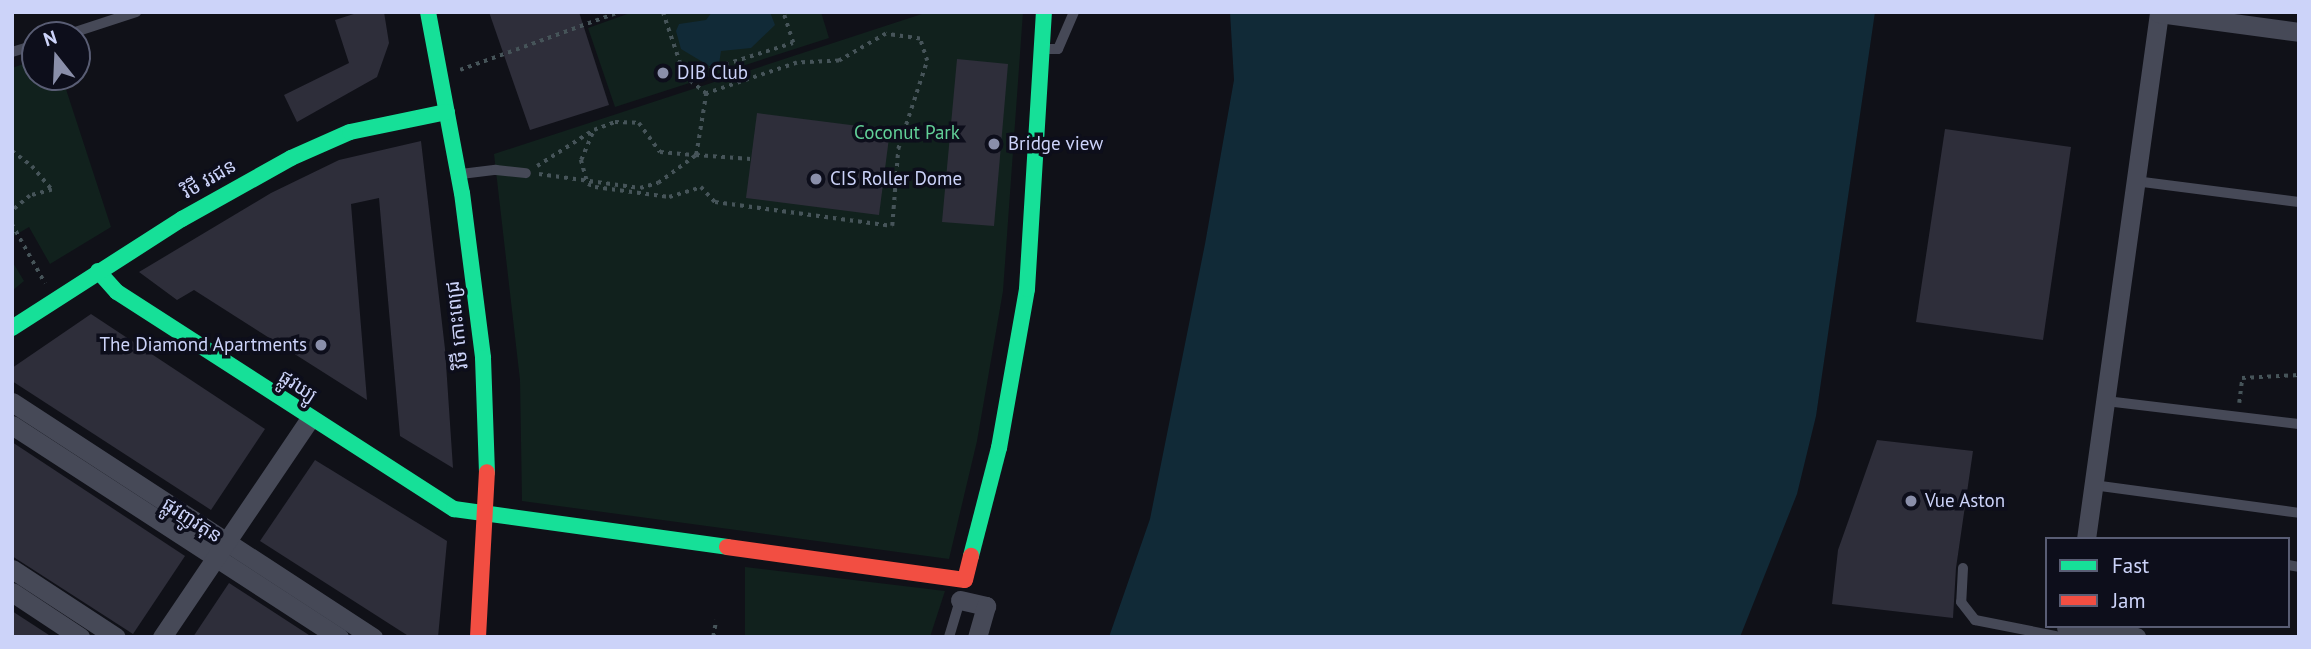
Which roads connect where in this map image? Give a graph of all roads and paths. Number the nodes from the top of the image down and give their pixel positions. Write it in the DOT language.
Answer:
graph roads {
  1 [pos="136,12"];
  2 [pos="428,12"];
  3 [pos="600,12"];
  4 [pos="619,12"];
  5 [pos="663,12"];
  6 [pos="783,12"];
  7 [pos="1044,12"];
  8 [pos="1074,12"];
  9 [pos="602,18"];
  10 [pos="91,27"];
  11 [pos="2299,33"];
  12 [pos="1044,49"];
  13 [pos="439,73"];
  14 [pos="685,77"];
  15 [pos="706,94"];
  16 [pos="447,112"];
  17 [pos="594,130"];
  18 [pos="12,151"];
  19 [pos="696,155"];
  20 [pos="751,159"];
  21 [pos="526,173"];
  22 [pos="458,174"];
  23 [pos="2135,181"];
  24 [pos="2299,202"];
  25 [pos="12,211"];
  26 [pos="12,224"];
  27 [pos="98,271"];
  28 [pos="56,299"];
  29 [pos="12,328"];
  30 [pos="2299,374"];
  31 [pos="2106,401"];
  32 [pos="12,402"];
  33 [pos="310,418"];
  34 [pos="2236,418"];
  35 [pos="2299,424"];
  36 [pos="12,425"];
  37 [pos="2093,485"];
  38 [pos="2299,513"];
  39 [pos="487,515"];
  40 [pos="2085,537"];
  41 [pos="220,550"];
  42 [pos="1963,568"];
  43 [pos="12,569"];
  44 [pos="965,580"];
  45 [pos="12,593"];
  46 [pos="960,600"];
  47 [pos="716,620"];
  48 [pos="2064,632"];
  49 [pos="714,635"];
  50 [pos="80,637"];
  51 [pos="116,637"];
  52 [pos="162,637"];
  53 [pos="339,637"];
  54 [pos="373,637"];
  55 [pos="478,637"];
  56 [pos="949,637"];
  57 [pos="977,637"];
  58 [pos="2136,637"];
  1 -- 10 [label="lane"];
  2 -- 13 [label="street, វិថី កោះពេជ្រ"];
  3 -- 9 [label="path"];
  4 -- 9 [label="path"];
  5 -- 14 [label="path"];
  6 -- 14 [label="path"];
  7 -- 12 [label="street"];
  8 -- 12 [label="lane"];
  9 -- 13 [label="path"];
  11 -- 23 [label="street"];
  12 -- 44 [label="street"];
  13 -- 16 [label="street, វិថី កោះពេជ្រ"];
  14 -- 15 [label="path"];
  15 -- 17 [label="path, bridge"];
  15 -- 19 [label="path"];
  16 -- 22 [label="street, វិថី កោះពេជ្រ"];
  16 -- 27 [label="street, វិថី វរជន"];
  17 -- 19 [label="path"];
  17 -- 21 [label="path"];
  18 -- 25 [label="path"];
  19 -- 20 [label="path"];
  19 -- 21 [label="path"];
  21 -- 22 [label="lane"];
  22 -- 39 [label="street, វិថី កោះពេជ្រ"];
  23 -- 24 [label="lane"];
  23 -- 31 [label="street"];
  26 -- 28 [label="path"];
  27 -- 28 [label="street, វិថី វរជន"];
  27 -- 33 [label="street, ផ្លូវឃ្យូ"];
  28 -- 29 [label="street, វិថី វរជន"];
  30 -- 34 [label="path"];
  31 -- 34 [label="lane"];
  31 -- 37 [label="street"];
  32 -- 41 [label="street, ផ្លូវញូវតុន"];
  33 -- 39 [label="street, ផ្លូវឃ្យូ"];
  33 -- 41 [label="street"];
  34 -- 35 [label="lane"];
  36 -- 41 [label="street, ផ្លូវញូវតុន"];
  37 -- 38 [label="lane"];
  37 -- 40 [label="street"];
  39 -- 44 [label="street, ផ្លូវឃ្យូ"];
  39 -- 55 [label="street, វិថី កោះពេជ្រ"];
  41 -- 52 [label="street"];
  41 -- 53 [label="street, ផ្លូវញូវតុន"];
  41 -- 54 [label="street, ផ្លូវញូវតុន"];
  42 -- 48 [label="lane"];
  43 -- 51 [label="street"];
  44 -- 46 [label="lane"];
  45 -- 50 [label="street"];
  46 -- 56 [label="lane"];
  46 -- 57 [label="street"];
  47 -- 49 [label="path"];
  48 -- 58 [label="street"];
}
